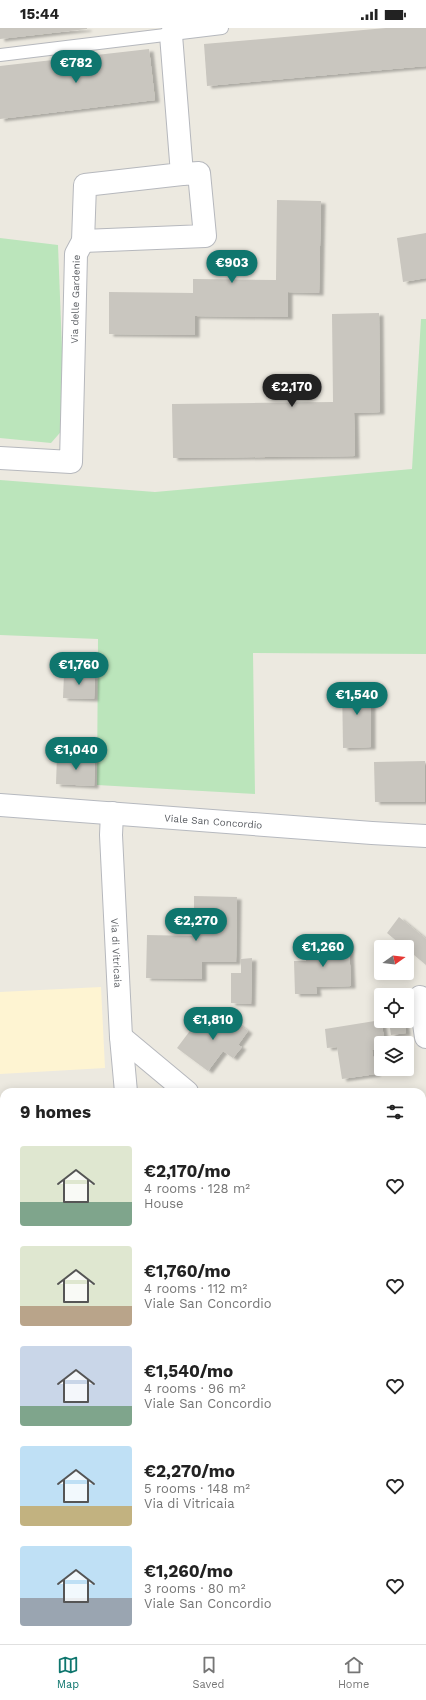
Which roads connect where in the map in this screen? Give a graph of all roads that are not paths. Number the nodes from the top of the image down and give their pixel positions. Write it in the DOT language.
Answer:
graph roads {
  1 [pos="222,28"];
  2 [pos="171,35"];
  3 [pos="0,55"];
  4 [pos="182,174"];
  5 [pos="83,241"];
  6 [pos="0,458"];
  7 [pos="0,805"];
  8 [pos="112,813"];
  9 [pos="426,836"];
  10 [pos="420,997"];
  11 [pos="121,1036"];
  12 [pos="426,1037"];
  13 [pos="126,1088"];
  14 [pos="182,1088"];
  1 -- 2 [label="lane"];
  2 -- 3 [label="lane"];
  2 -- 4 [label="street"];
  4 -- 5 [label="street, Via delle Gardenie"];
  4 -- 5 [label="street"];
  5 -- 6 [label="street, Via delle Gardenie"];
  7 -- 8 [label="street, Viale San Concordio"];
  8 -- 9 [label="street, Viale San Concordio"];
  8 -- 11 [label="street, Via di Vitricaia"];
  10 -- 12 [label="street"];
  11 -- 13 [label="street, Via di Vitricaia"];
  11 -- 14 [label="street"];
}
